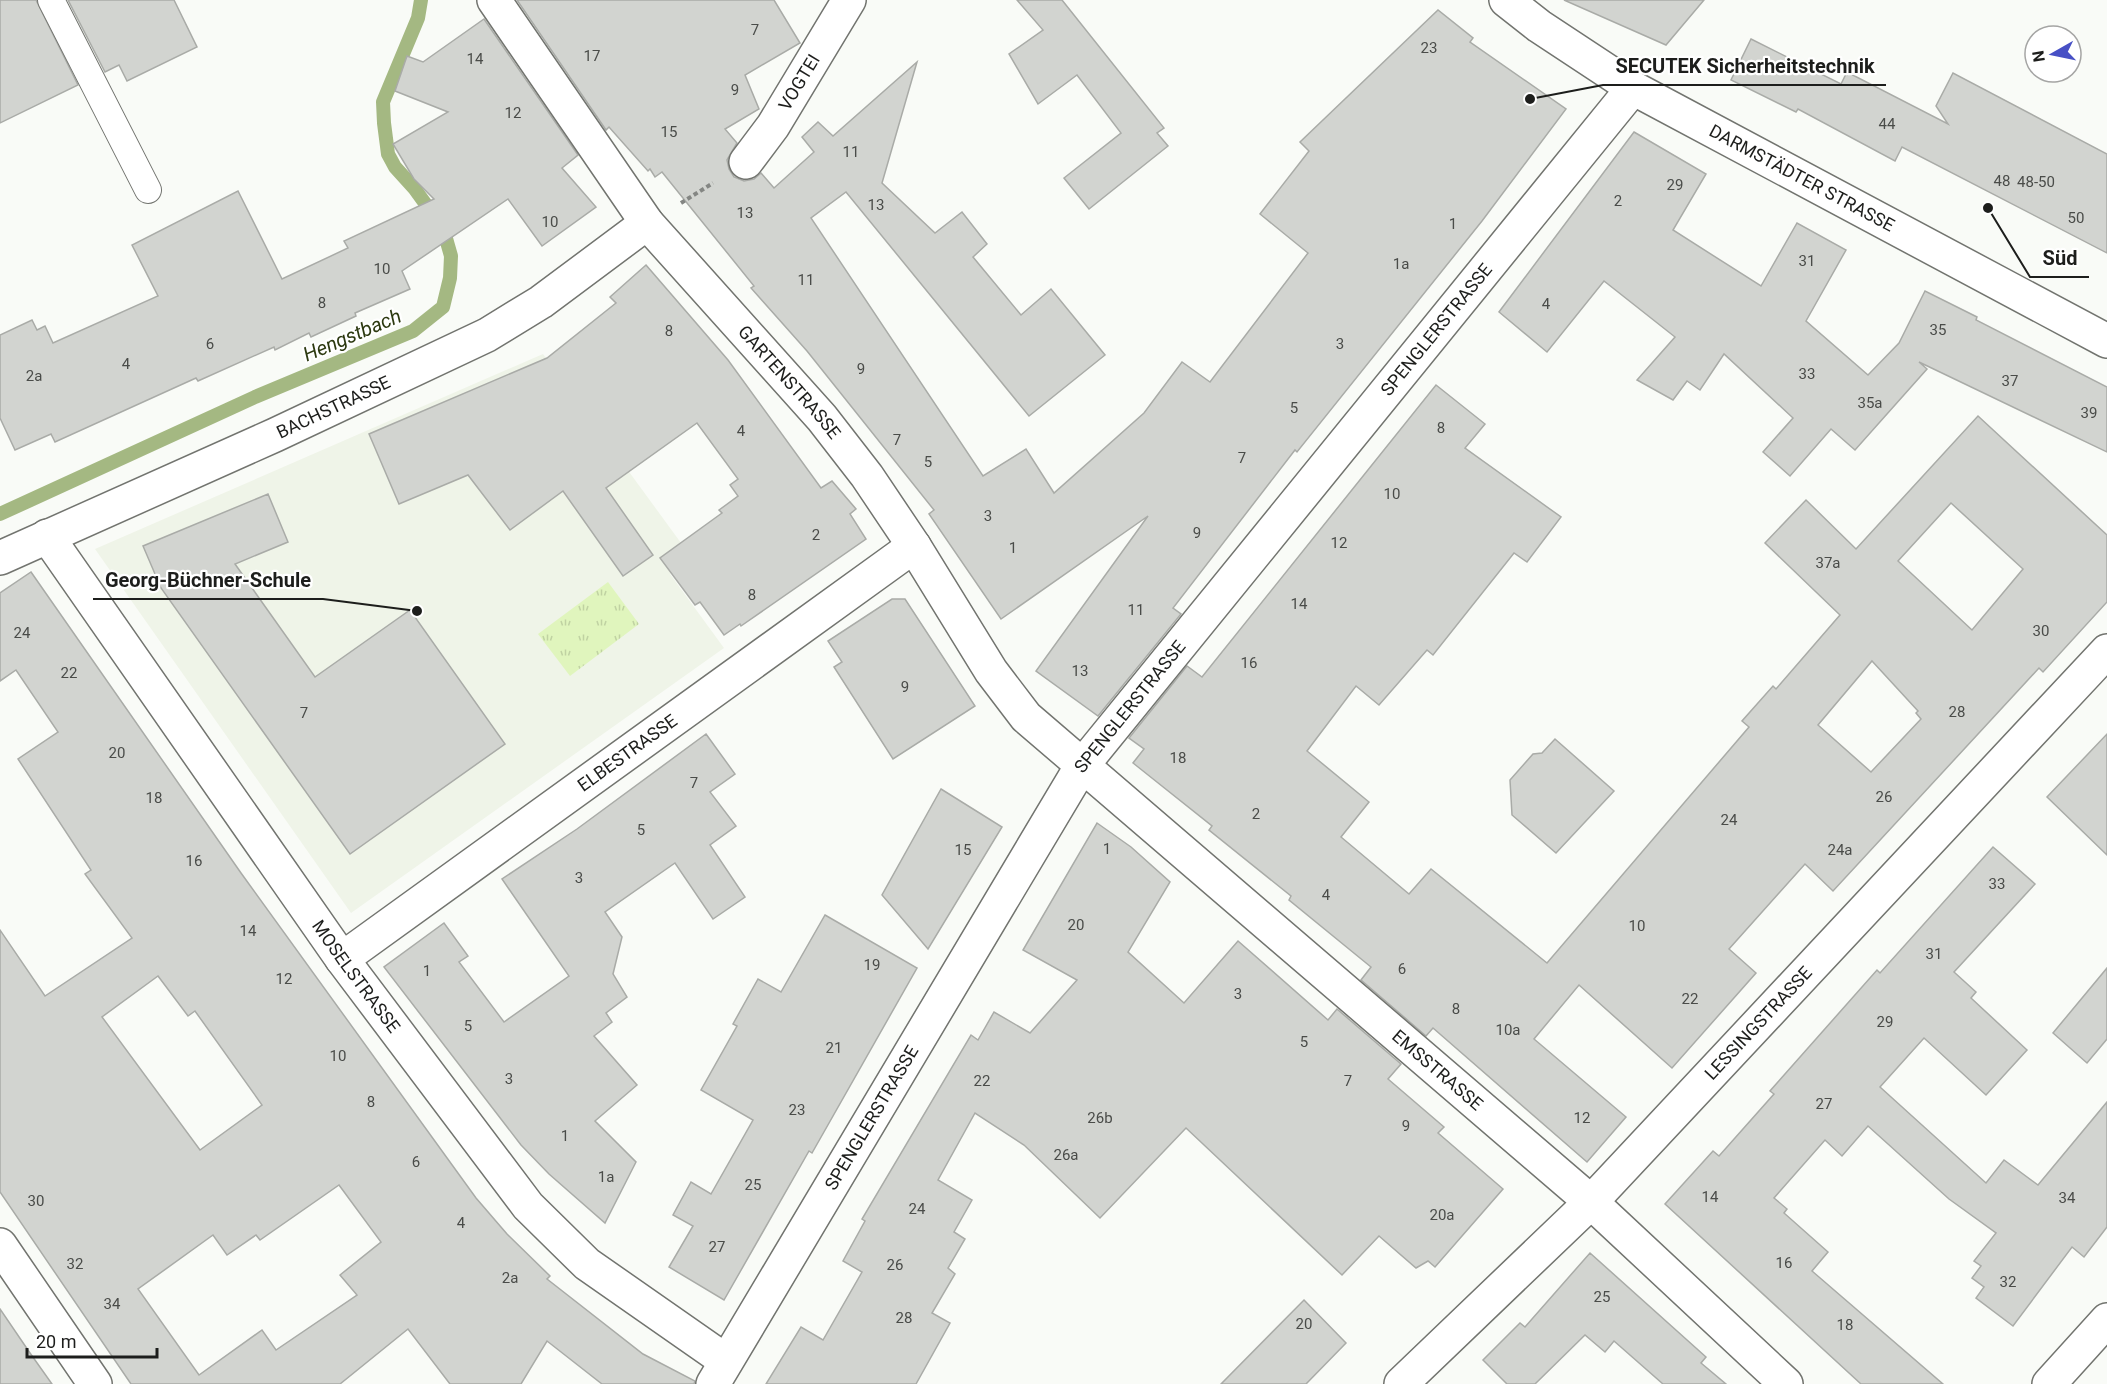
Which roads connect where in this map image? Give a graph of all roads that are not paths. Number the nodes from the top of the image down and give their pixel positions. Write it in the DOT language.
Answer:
graph roads {
  1 [pos="51,0"];
  2 [pos="494,0"];
  3 [pos="849,0"];
  4 [pos="1506,0"];
  5 [pos="1633,88"];
  6 [pos="746,162"];
  7 [pos="147,190"];
  8 [pos="647,223"];
  9 [pos="2107,341"];
  10 [pos="47,536"];
  11 [pos="914,546"];
  12 [pos="0,558"];
  13 [pos="2107,651"];
  14 [pos="1081,766"];
  15 [pos="342,959"];
  16 [pos="1590,1202"];
  17 [pos="0,1245"];
  18 [pos="2107,1320"];
  19 [pos="719,1372"];
  20 [pos="95,1384"];
  21 [pos="1401,1384"];
  22 [pos="1786,1384"];
  23 [pos="2049,1384"];
  1 -- 7 [label="lane"];
  2 -- 8 [label="street, GARTENSTRASSE"];
  3 -- 6 [label="street, VOGTEI"];
  4 -- 5 [label="street, DARMSTÄDTER STRASSE"];
  5 -- 9 [label="street, DARMSTÄDTER STRASSE"];
  5 -- 14 [label="street, SPENGLERSTRASSE"];
  8 -- 10 [label="street, BACHSTRASSE"];
  8 -- 11 [label="street, GARTENSTRASSE"];
  10 -- 12 [label="street, BACHSTRASSE"];
  10 -- 15 [label="street, MOSELSTRASSE"];
  11 -- 14 [label="street, GARTENSTRASSE"];
  11 -- 15 [label="street, ELBESTRASSE"];
  13 -- 16 [label="street, LESSINGSTRASSE"];
  14 -- 16 [label="street, EMSSTRASSE"];
  14 -- 19 [label="street, SPENGLERSTRASSE"];
  15 -- 19 [label="street, MOSELSTRASSE"];
  16 -- 21 [label="street, LESSINGSTRASSE"];
  16 -- 22 [label="street, EMSSTRASSE"];
  17 -- 20 [label="street"];
  18 -- 23 [label="street"];
}
